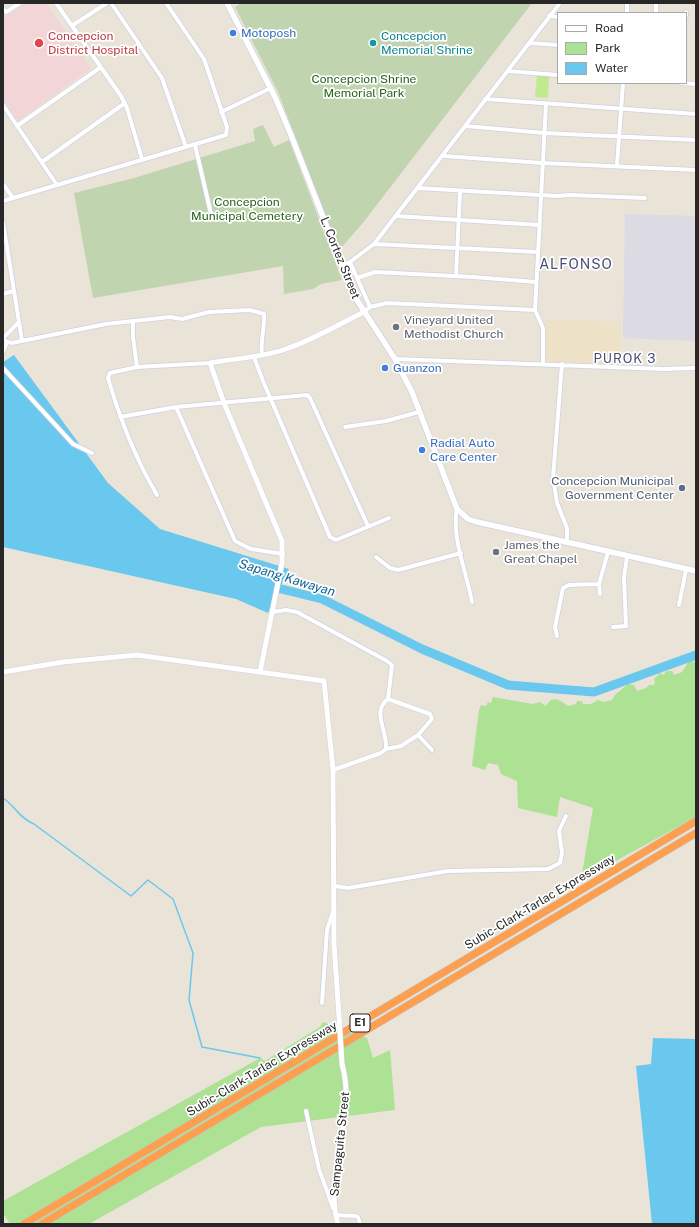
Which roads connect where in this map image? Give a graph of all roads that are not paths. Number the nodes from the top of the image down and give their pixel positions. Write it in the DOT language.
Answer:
graph roads {
  1 [pos="20,3"];
  2 [pos="56,3"];
  3 [pos="107,3"];
  4 [pos="111,3"];
  5 [pos="166,3"];
  6 [pos="229,3"];
  7 [pos="560,3"];
  8 [pos="4,11"];
  9 [pos="549,16"];
  10 [pos="557,17"];
  11 [pos="73,25"];
  12 [pos="529,43"];
  13 [pos="557,45"];
  14 [pos="101,67"];
  15 [pos="508,71"];
  16 [pos="557,75"];
  17 [pos="624,84"];
  18 [pos="271,88"];
  19 [pos="485,99"];
  20 [pos="125,103"];
  21 [pos="546,104"];
  22 [pos="3,105"];
  23 [pos="622,108"];
  24 [pos="221,112"];
  25 [pos="696,114"];
  26 [pos="17,126"];
  27 [pos="466,126"];
  28 [pos="544,133"];
  29 [pos="619,135"];
  30 [pos="696,140"];
  31 [pos="195,144"];
  32 [pos="186,147"];
  33 [pos="444,156"];
  34 [pos="142,159"];
  35 [pos="42,162"];
  36 [pos="542,163"];
  37 [pos="617,165"];
  38 [pos="696,170"];
  39 [pos="3,184"];
  40 [pos="57,185"];
  41 [pos="417,188"];
  42 [pos="460,192"];
  43 [pos="541,195"];
  44 [pos="13,198"];
  45 [pos="645,198"];
  46 [pos="3,201"];
  47 [pos="211,214"];
  48 [pos="396,216"];
  49 [pos="458,221"];
  50 [pos="3,222"];
  51 [pos="539,225"];
  52 [pos="374,244"];
  53 [pos="5,246"];
  54 [pos="457,249"];
  55 [pos="538,252"];
  56 [pos="350,262"];
  57 [pos="341,266"];
  58 [pos="456,276"];
  59 [pos="357,278"];
  60 [pos="536,282"];
  61 [pos="14,291"];
  62 [pos="3,294"];
  63 [pos="370,307"];
  64 [pos="535,310"];
  65 [pos="364,312"];
  66 [pos="133,321"];
  67 [pos="19,322"];
  68 [pos="4,340"];
  69 [pos="22,341"];
  70 [pos="3,352"];
  71 [pos="262,355"];
  72 [pos="254,357"];
  73 [pos="395,359"];
  74 [pos="210,363"];
  75 [pos="543,364"];
  76 [pos="562,364"];
  77 [pos="3,368"];
  78 [pos="137,368"];
  79 [pos="696,368"];
  80 [pos="272,400"];
  81 [pos="224,403"];
  82 [pos="176,407"];
  83 [pos="419,412"];
  84 [pos="120,417"];
  85 [pos="345,427"];
  86 [pos="92,453"];
  87 [pos="157,495"];
  88 [pos="457,509"];
  89 [pos="389,518"];
  90 [pos="368,526"];
  91 [pos="567,543"];
  92 [pos="461,552"];
  93 [pos="608,552"];
  94 [pos="283,554"];
  95 [pos="376,557"];
  96 [pos="627,557"];
  97 [pos="686,570"];
  98 [pos="696,571"];
  99 [pos="599,584"];
  100 [pos="600,594"];
  101 [pos="472,602"];
  102 [pos="679,605"];
  103 [pos="273,612"];
  104 [pos="613,627"];
  105 [pos="557,636"];
  106 [pos="3,672"];
  107 [pos="260,672"];
  108 [pos="388,699"];
  109 [pos="418,735"];
  110 [pos="386,749"];
  111 [pos="432,750"];
  112 [pos="333,770"];
  113 [pos="566,816"];
  114 [pos="696,821"];
  115 [pos="696,832"];
  116 [pos="335,886"];
  117 [pos="334,909"];
  118 [pos="322,1003"];
  119 [pos="306,1112"];
  120 [pos="333,1208"];
  121 [pos="335,1215"];
  122 [pos="24,1224"];
  123 [pos="42,1224"];
  124 [pos="338,1224"];
  125 [pos="360,1224"];
  1 -- 8 [label="street"];
  2 -- 11 [label="street"];
  3 -- 11 [label="street"];
  4 -- 32 [label="street"];
  5 -- 24 [label="street"];
  6 -- 18 [label="main road, L. Cortez Street"];
  7 -- 9 [label="street"];
  9 -- 10 [label="street"];
  9 -- 12 [label="street"];
  11 -- 14 [label="street"];
  12 -- 13 [label="street"];
  12 -- 15 [label="street"];
  14 -- 20 [label="street"];
  14 -- 26 [label="street"];
  15 -- 16 [label="street"];
  15 -- 19 [label="street"];
  17 -- 23 [label="street"];
  18 -- 24 [label="street"];
  18 -- 57 [label="main road, L. Cortez Street"];
  19 -- 21 [label="street"];
  19 -- 27 [label="street"];
  20 -- 34 [label="street"];
  20 -- 35 [label="street"];
  21 -- 23 [label="street"];
  21 -- 28 [label="street"];
  22 -- 26 [label="street"];
  23 -- 25 [label="street"];
  23 -- 29 [label="street"];
  24 -- 31 [label="street"];
  26 -- 35 [label="street"];
  27 -- 28 [label="street"];
  27 -- 33 [label="street"];
  28 -- 29 [label="street"];
  28 -- 36 [label="street"];
  29 -- 30 [label="street"];
  29 -- 37 [label="street"];
  31 -- 32 [label="street"];
  31 -- 47 [label="street"];
  32 -- 34 [label="street"];
  33 -- 36 [label="street"];
  33 -- 41 [label="street"];
  34 -- 40 [label="street"];
  35 -- 40 [label="street"];
  36 -- 37 [label="street"];
  36 -- 43 [label="street"];
  37 -- 38 [label="street"];
  39 -- 44 [label="street"];
  40 -- 44 [label="street"];
  41 -- 42 [label="street"];
  41 -- 48 [label="street"];
  42 -- 43 [label="street"];
  42 -- 49 [label="street"];
  43 -- 45 [label="street"];
  43 -- 51 [label="street"];
  44 -- 46 [label="street"];
  48 -- 49 [label="street"];
  48 -- 52 [label="street"];
  49 -- 51 [label="street"];
  49 -- 54 [label="street"];
  50 -- 53 [label="street"];
  51 -- 55 [label="street"];
  52 -- 54 [label="street"];
  52 -- 56 [label="street"];
  53 -- 61 [label="street"];
  54 -- 55 [label="street"];
  54 -- 58 [label="street"];
  55 -- 60 [label="street"];
  56 -- 57 [label="street"];
  56 -- 59 [label="street"];
  57 -- 65 [label="main road, L. Cortez Street"];
  58 -- 59 [label="street"];
  58 -- 60 [label="street"];
  59 -- 63 [label="street"];
  60 -- 64 [label="street"];
  61 -- 62 [label="street"];
  61 -- 67 [label="street"];
  63 -- 64 [label="street"];
  63 -- 65 [label="street"];
  64 -- 75 [label="street"];
  65 -- 71 [label="street"];
  65 -- 73 [label="main road, L. Cortez Street"];
  66 -- 69 [label="street"];
  66 -- 71 [label="street"];
  66 -- 78 [label="street"];
  67 -- 68 [label="street"];
  67 -- 69 [label="street"];
  68 -- 69 [label="street"];
  68 -- 70 [label="street"];
  71 -- 72 [label="street"];
  72 -- 74 [label="street"];
  72 -- 80 [label="street"];
  73 -- 75 [label="street"];
  73 -- 83 [label="main road, L. Cortez Street"];
  74 -- 78 [label="street"];
  74 -- 81 [label="street"];
  75 -- 76 [label="street"];
  76 -- 79 [label="street"];
  76 -- 91 [label="street"];
  77 -- 86 [label="street"];
  78 -- 84 [label="street"];
  80 -- 81 [label="street"];
  80 -- 90 [label="street"];
  80 -- 90 [label="street"];
  81 -- 82 [label="street"];
  81 -- 94 [label="street"];
  82 -- 84 [label="street"];
  82 -- 94 [label="street"];
  83 -- 85 [label="street"];
  83 -- 88 [label="main road, L. Cortez Street"];
  84 -- 87 [label="street"];
  88 -- 91 [label="main road"];
  88 -- 92 [label="street"];
  89 -- 90 [label="street"];
  91 -- 93 [label="main road"];
  92 -- 95 [label="street"];
  92 -- 101 [label="street"];
  93 -- 96 [label="main road"];
  93 -- 99 [label="street"];
  94 -- 103 [label="street"];
  96 -- 97 [label="main road"];
  96 -- 104 [label="street"];
  97 -- 98 [label="main road"];
  97 -- 102 [label="street"];
  99 -- 100 [label="street"];
  99 -- 105 [label="street"];
  103 -- 107 [label="street"];
  103 -- 108 [label="street"];
  106 -- 107 [label="street"];
  107 -- 112 [label="street, Sampaguita Street"];
  108 -- 109 [label="street"];
  108 -- 110 [label="street"];
  109 -- 110 [label="street"];
  109 -- 111 [label="street"];
  110 -- 112 [label="street"];
  112 -- 116 [label="street, Sampaguita Street"];
  113 -- 116 [label="street"];
  114 -- 122 [label="highway, Subic-Clark-Tarlac Expressway / E1"];
  115 -- 123 [label="highway, Subic-Clark-Tarlac Expressway / E1"];
  116 -- 117 [label="street, Sampaguita Street"];
  117 -- 118 [label="street"];
  117 -- 120 [label="street, Sampaguita Street, bridge"];
  119 -- 120 [label="street"];
  120 -- 121 [label="street, Sampaguita Street"];
  121 -- 124 [label="street, Sampaguita Street"];
  121 -- 125 [label="street"];
}
